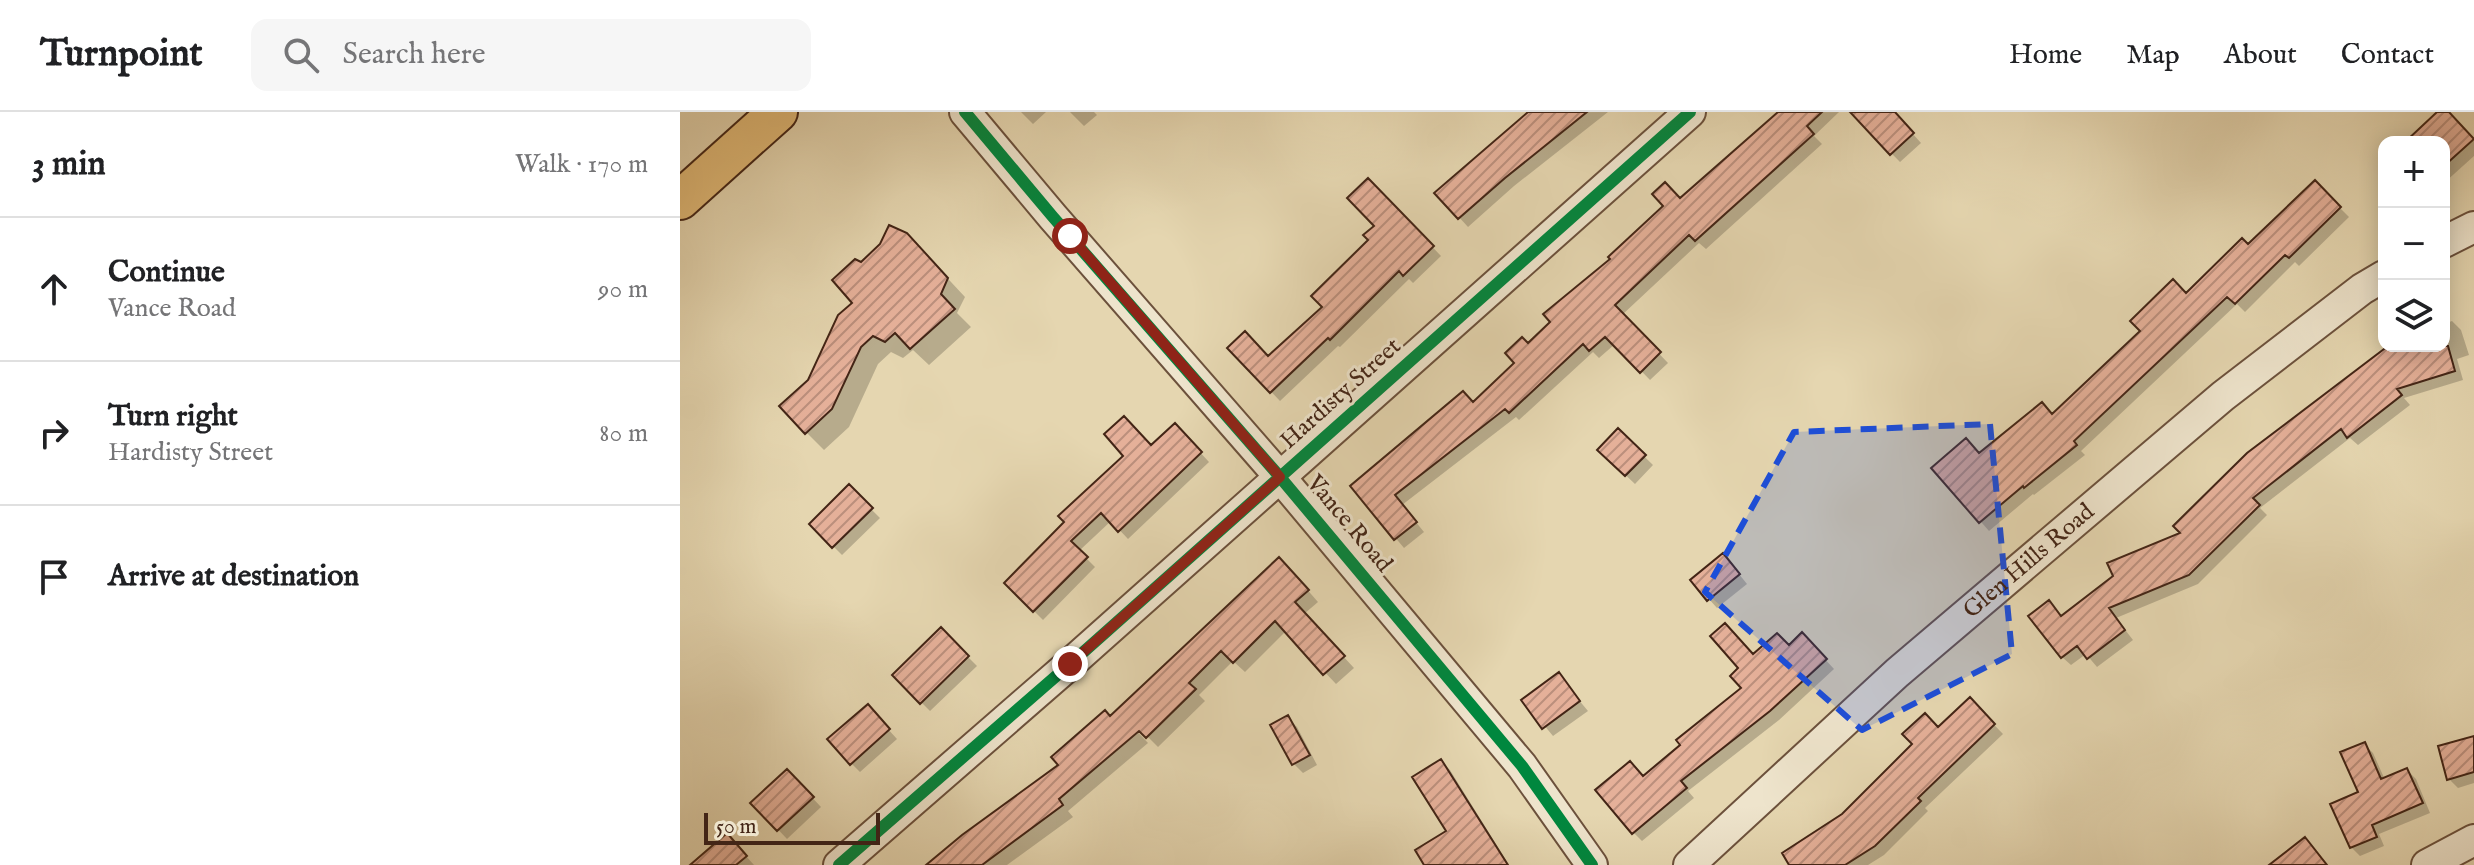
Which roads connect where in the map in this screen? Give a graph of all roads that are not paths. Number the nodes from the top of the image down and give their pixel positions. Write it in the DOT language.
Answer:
graph roads {
  1 [pos="778,112"];
  2 [pos="965,112"];
  3 [pos="1690,112"];
  4 [pos="680,200"];
  5 [pos="2474,227"];
  6 [pos="2450,239"];
  7 [pos="2378,280"];
  8 [pos="1280,477"];
  9 [pos="2474,840"];
  10 [pos="839,865"];
  11 [pos="1592,865"];
  12 [pos="1689,865"];
  13 [pos="2427,865"];
  1 -- 4 [label="main road"];
  2 -- 8 [label="street, Vance Road"];
  3 -- 8 [label="street, Hardisty Street"];
  5 -- 6 [label="street"];
  7 -- 12 [label="street, Glen Hills Road"];
  8 -- 10 [label="street, Hardisty Street"];
  8 -- 11 [label="street, Vance Road"];
  9 -- 13 [label="street"];
}
